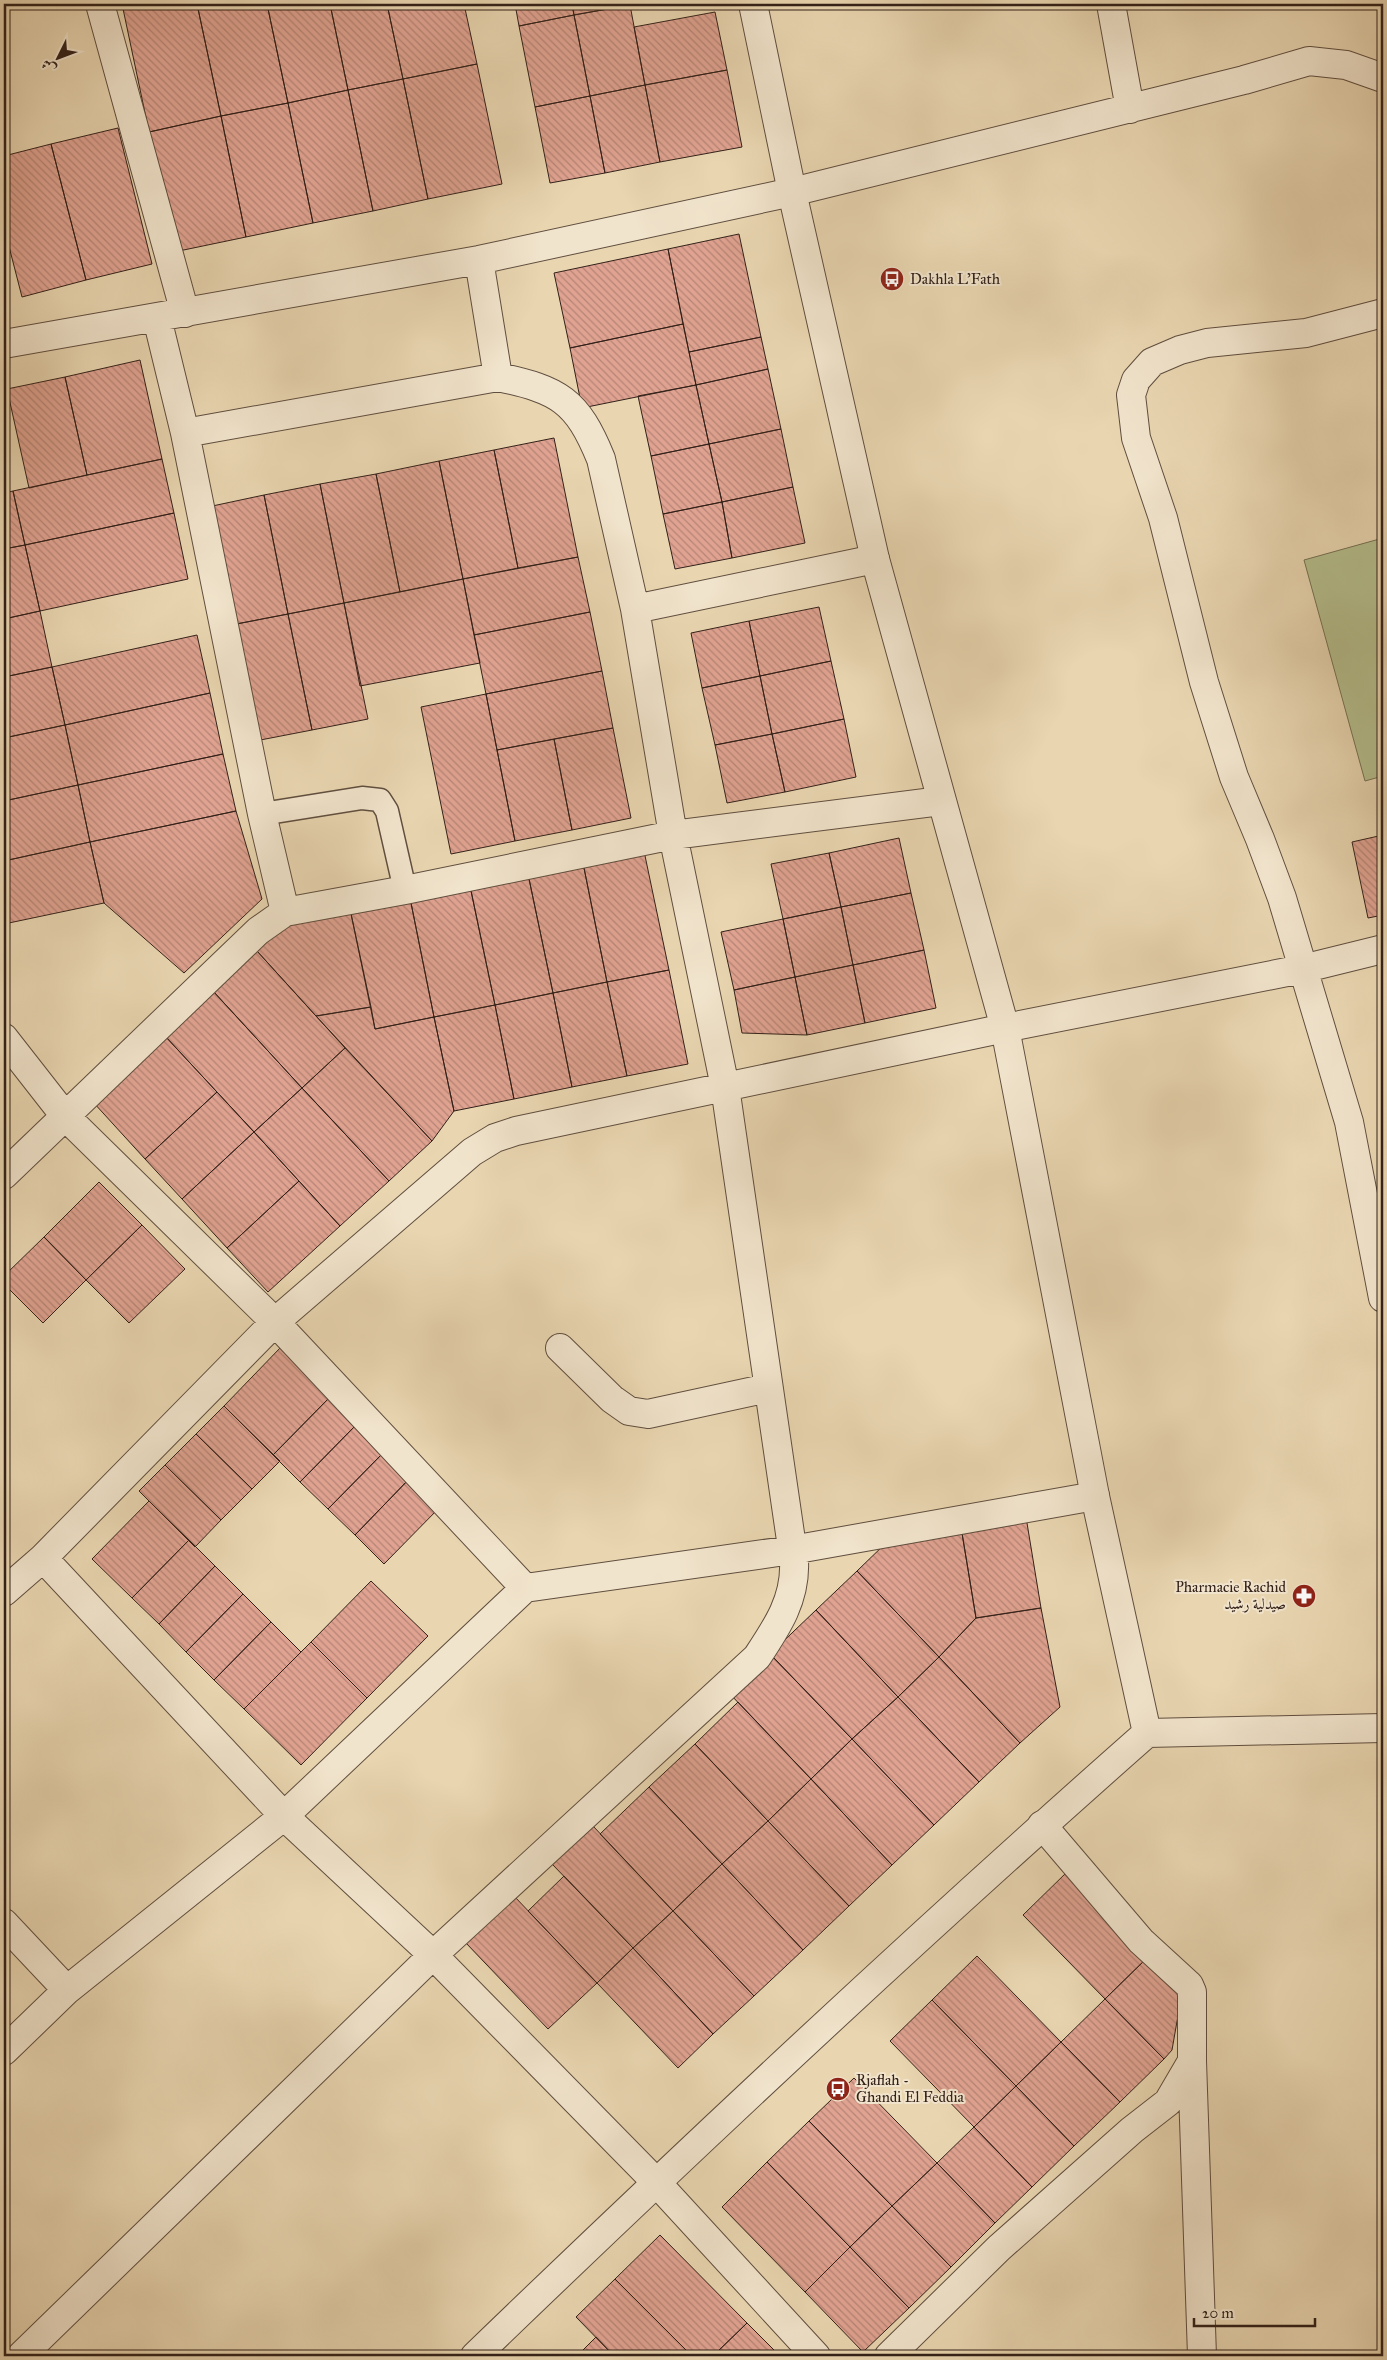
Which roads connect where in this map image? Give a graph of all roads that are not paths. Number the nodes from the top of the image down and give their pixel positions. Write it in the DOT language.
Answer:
graph roads {
  1 [pos="100,4"];
  2 [pos="753,4"];
  3 [pos="1111,4"];
  4 [pos="1383,78"];
  5 [pos="1130,109"];
  6 [pos="792,192"];
  7 [pos="479,260"];
  8 [pos="185,313"];
  9 [pos="1383,313"];
  10 [pos="157,318"];
  11 [pos="4,344"];
  12 [pos="498,377"];
  13 [pos="185,434"];
  14 [pos="875,559"];
  15 [pos="635,609"];
  16 [pos="940,801"];
  17 [pos="262,814"];
  18 [pos="673,835"];
  19 [pos="405,890"];
  20 [pos="285,912"];
  21 [pos="1383,950"];
  22 [pos="1302,969"];
  23 [pos="1005,1028"];
  24 [pos="4,1038"];
  25 [pos="725,1087"];
  26 [pos="65,1116"];
  27 [pos="4,1175"];
  28 [pos="1376,1211"];
  29 [pos="1383,1298"];
  30 [pos="275,1322"];
  31 [pos="560,1348"];
  32 [pos="768,1388"];
  33 [pos="1095,1496"];
  34 [pos="792,1550"];
  35 [pos="43,1558"];
  36 [pos="525,1588"];
  37 [pos="4,1592"];
  38 [pos="1383,1728"];
  39 [pos="1147,1733"];
  40 [pos="284,1816"];
  41 [pos="1042,1826"];
  42 [pos="4,1923"];
  43 [pos="433,1955"];
  44 [pos="67,1990"];
  45 [pos="4,2051"];
  46 [pos="1192,2061"];
  47 [pos="656,2182"];
  48 [pos="4,2350"];
  49 [pos="10,2356"];
  50 [pos="21,2356"];
  51 [pos="476,2356"];
  52 [pos="816,2356"];
  53 [pos="889,2356"];
  54 [pos="1202,2356"];
  1 -- 8 [label="street"];
  2 -- 6 [label="street"];
  3 -- 5 [label="street"];
  4 -- 5 [label="street"];
  5 -- 6 [label="street"];
  6 -- 7 [label="street"];
  6 -- 14 [label="street"];
  7 -- 8 [label="street"];
  7 -- 12 [label="street"];
  8 -- 10 [label="street"];
  9 -- 22 [label="street"];
  10 -- 11 [label="street"];
  10 -- 13 [label="street"];
  12 -- 13 [label="street"];
  12 -- 15 [label="street"];
  13 -- 17 [label="street"];
  14 -- 15 [label="street"];
  14 -- 16 [label="street"];
  15 -- 18 [label="street"];
  16 -- 18 [label="street"];
  16 -- 23 [label="street"];
  17 -- 19 [label="lane"];
  17 -- 20 [label="street"];
  18 -- 19 [label="street"];
  18 -- 25 [label="street"];
  19 -- 20 [label="street"];
  20 -- 26 [label="street"];
  21 -- 22 [label="street"];
  22 -- 23 [label="street"];
  22 -- 28 [label="street"];
  23 -- 25 [label="street"];
  23 -- 33 [label="street"];
  24 -- 26 [label="street"];
  25 -- 30 [label="street"];
  25 -- 32 [label="street"];
  26 -- 27 [label="street"];
  26 -- 30 [label="street"];
  28 -- 29 [label="street"];
  30 -- 35 [label="street"];
  30 -- 36 [label="street"];
  31 -- 32 [label="street"];
  32 -- 34 [label="street"];
  33 -- 34 [label="street"];
  33 -- 39 [label="street"];
  34 -- 36 [label="street"];
  34 -- 43 [label="street"];
  35 -- 37 [label="street"];
  35 -- 40 [label="street"];
  36 -- 40 [label="street"];
  38 -- 39 [label="street"];
  39 -- 41 [label="street"];
  40 -- 43 [label="street"];
  40 -- 44 [label="street"];
  41 -- 46 [label="street"];
  41 -- 47 [label="street"];
  42 -- 44 [label="street"];
  43 -- 47 [label="street"];
  43 -- 50 [label="street"];
  44 -- 45 [label="street"];
  46 -- 53 [label="street"];
  46 -- 54 [label="street"];
  47 -- 51 [label="street"];
  47 -- 52 [label="street"];
  48 -- 49 [label="street"];
}
